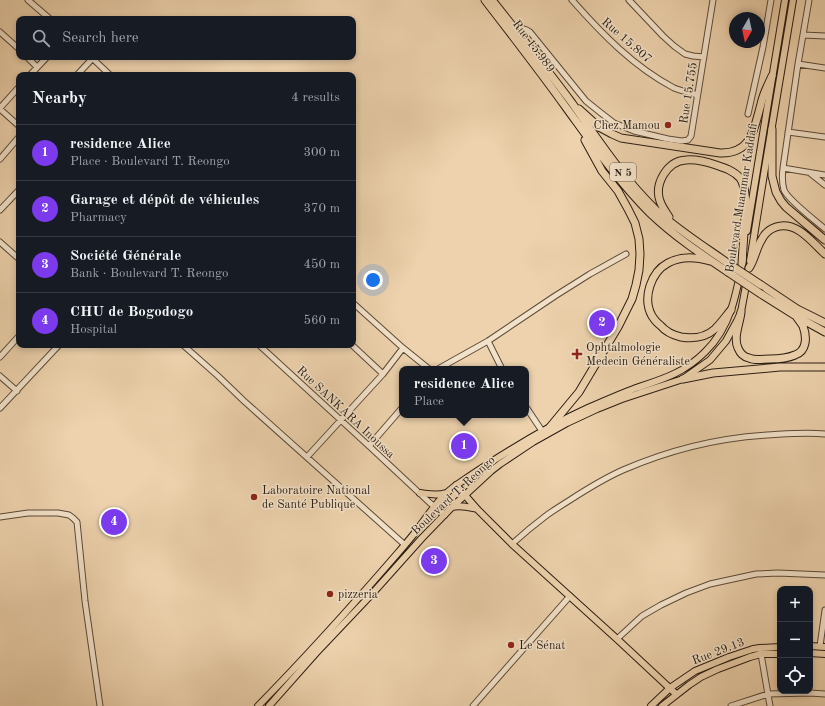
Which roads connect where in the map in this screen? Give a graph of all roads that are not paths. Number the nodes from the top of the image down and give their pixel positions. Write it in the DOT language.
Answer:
graph roads {
  1 [pos="28,0"];
  2 [pos="484,0"];
  3 [pos="492,0"];
  4 [pos="572,0"];
  5 [pos="629,0"];
  6 [pos="713,0"];
  7 [pos="771,0"];
  8 [pos="785,0"];
  9 [pos="794,0"];
  10 [pos="809,0"];
  11 [pos="47,16"];
  12 [pos="515,29"];
  13 [pos="0,32"];
  14 [pos="803,35"];
  15 [pos="825,36"];
  16 [pos="16,46"];
  17 [pos="704,57"];
  18 [pos="30,60"];
  19 [pos="44,60"];
  20 [pos="89,60"];
  21 [pos="93,60"];
  22 [pos="798,64"];
  23 [pos="37,67"];
  24 [pos="825,68"];
  25 [pos="33,72"];
  26 [pos="79,72"];
  27 [pos="107,72"];
  28 [pos="772,76"];
  29 [pos="16,90"];
  30 [pos="697,95"];
  31 [pos="568,104"];
  32 [pos="0,109"];
  33 [pos="748,114"];
  34 [pos="16,123"];
  35 [pos="772,129"];
  36 [pos="788,132"];
  37 [pos="825,137"];
  38 [pos="16,140"];
  39 [pos="0,159"];
  40 [pos="782,168"];
  41 [pos="809,173"];
  42 [pos="825,175"];
  43 [pos="825,185"];
  44 [pos="16,193"];
  45 [pos="0,210"];
  46 [pos="825,229"];
  47 [pos="685,233"];
  48 [pos="825,240"];
  49 [pos="0,242"];
  50 [pos="626,254"];
  51 [pos="825,254"];
  52 [pos="16,255"];
  53 [pos="715,263"];
  54 [pos="742,263"];
  55 [pos="729,268"];
  56 [pos="749,268"];
  57 [pos="356,306"];
  58 [pos="731,310"];
  59 [pos="741,312"];
  60 [pos="796,312"];
  61 [pos="825,317"];
  62 [pos="825,323"];
  63 [pos="825,332"];
  64 [pos="16,339"];
  65 [pos="488,341"];
  66 [pos="56,348"];
  67 [pos="186,348"];
  68 [pos="262,348"];
  69 [pos="355,348"];
  70 [pos="403,348"];
  71 [pos="0,357"];
  72 [pos="425,366"];
  73 [pos="443,366"];
  74 [pos="500,366"];
  75 [pos="700,367"];
  76 [pos="825,367"];
  77 [pos="383,374"];
  78 [pos="672,375"];
  79 [pos="0,376"];
  80 [pos="683,379"];
  81 [pos="17,391"];
  82 [pos="0,408"];
  83 [pos="399,411"];
  84 [pos="529,412"];
  85 [pos="342,421"];
  86 [pos="550,426"];
  87 [pos="542,431"];
  88 [pos="825,434"];
  89 [pos="369,446"];
  90 [pos="307,457"];
  91 [pos="456,485"];
  92 [pos="447,492"];
  93 [pos="420,493"];
  94 [pos="465,495"];
  95 [pos="434,506"];
  96 [pos="452,507"];
  97 [pos="477,509"];
  98 [pos="0,516"];
  99 [pos="445,516"];
  100 [pos="512,544"];
  101 [pos="405,545"];
  102 [pos="825,575"];
  103 [pos="570,596"];
  104 [pos="825,610"];
  105 [pos="617,639"];
  106 [pos="813,646"];
  107 [pos="777,647"];
  108 [pos="823,647"];
  109 [pos="813,653"];
  110 [pos="761,654"];
  111 [pos="777,654"];
  112 [pos="825,654"];
  113 [pos="670,688"];
  114 [pos="676,694"];
  115 [pos="768,694"];
  116 [pos="825,694"];
  117 [pos="261,705"];
  118 [pos="100,706"];
  119 [pos="269,706"];
  120 [pos="473,706"];
  121 [pos="651,706"];
  122 [pos="662,706"];
  123 [pos="731,706"];
  124 [pos="770,706"];
  1 -- 11 [label="street"];
  2 -- 31 [label="highway, Rue 15.989 / N 5"];
  3 -- 12 [label="highway, N 5"];
  4 -- 30 [label="street, Rue 15.807"];
  5 -- 17 [label="street"];
  6 -- 17 [label="street, Rue 15.755"];
  7 -- 33 [label="street"];
  8 -- 28 [label="main road, Boulevard Muammar Kaddafi"];
  9 -- 35 [label="main road, Boulevard Muammar Kaddafi"];
  10 -- 14 [label="street"];
  12 -- 30 [label="street, Rue 15.755"];
  12 -- 31 [label="highway, N 5"];
  13 -- 16 [label="street"];
  14 -- 15 [label="street"];
  14 -- 22 [label="street"];
  17 -- 30 [label="street, Rue 15.755"];
  18 -- 23 [label="street"];
  19 -- 23 [label="street"];
  20 -- 26 [label="street"];
  21 -- 27 [label="street"];
  22 -- 24 [label="street"];
  22 -- 36 [label="street"];
  23 -- 25 [label="street"];
  28 -- 31 [label="highway"];
  28 -- 54 [label="main road, Boulevard Muammar Kaddafi"];
  29 -- 32 [label="street"];
  31 -- 47 [label="highway, N 5"];
  31 -- 53 [label="highway, N 5"];
  31 -- 86 [label="highway"];
  32 -- 34 [label="street"];
  35 -- 48 [label="highway"];
  35 -- 56 [label="main road, Boulevard Muammar Kaddafi"];
  36 -- 37 [label="street"];
  36 -- 40 [label="street"];
  38 -- 39 [label="street"];
  40 -- 41 [label="street"];
  40 -- 46 [label="street"];
  41 -- 42 [label="street"];
  41 -- 43 [label="street"];
  44 -- 45 [label="street"];
  47 -- 54 [label="highway"];
  47 -- 55 [label="highway, N 5"];
  49 -- 52 [label="street"];
  50 -- 65 [label="street"];
  51 -- 56 [label="highway"];
  53 -- 55 [label="highway, N 5"];
  53 -- 58 [label="highway"];
  54 -- 58 [label="main road, Boulevard Muammar Kaddafi"];
  55 -- 60 [label="highway, N 5, bridge"];
  55 -- 60 [label="highway, N 5, bridge"];
  56 -- 59 [label="main road, Boulevard Muammar Kaddafi"];
  57 -- 70 [label="street"];
  58 -- 78 [label="main road, Boulevard Muammar Kaddafi"];
  59 -- 60 [label="highway"];
  59 -- 75 [label="main road, Boulevard Muammar Kaddafi"];
  60 -- 61 [label="highway"];
  60 -- 62 [label="highway, N 5"];
  60 -- 63 [label="highway, N 5"];
  64 -- 71 [label="street"];
  65 -- 73 [label="street"];
  65 -- 74 [label="street"];
  66 -- 81 [label="street"];
  67 -- 90 [label="street"];
  68 -- 85 [label="street, Rue SANKARA Inoussa"];
  69 -- 77 [label="street"];
  70 -- 72 [label="street"];
  70 -- 77 [label="street"];
  75 -- 80 [label="main road, Boulevard T. Reongo"];
  76 -- 80 [label="highway"];
  77 -- 85 [label="street"];
  78 -- 86 [label="main road, Boulevard T. Reongo"];
  79 -- 81 [label="street"];
  80 -- 94 [label="main road, Boulevard T. Reongo"];
  81 -- 82 [label="street"];
  83 -- 89 [label="street"];
  84 -- 87 [label="street"];
  85 -- 89 [label="street, Rue SANKARA Inoussa"];
  85 -- 90 [label="street"];
  86 -- 87 [label="main road, Boulevard T. Reongo"];
  87 -- 91 [label="main road, Boulevard T. Reongo"];
  88 -- 100 [label="street"];
  89 -- 93 [label="street, Rue SANKARA Inoussa"];
  90 -- 101 [label="street"];
  91 -- 92 [label="main road, Boulevard T. Reongo"];
  91 -- 94 [label="main road"];
  92 -- 93 [label="main road"];
  92 -- 95 [label="main road, Boulevard T. Reongo"];
  93 -- 95 [label="street, Rue SANKARA Inoussa"];
  94 -- 96 [label="main road, Boulevard T. Reongo"];
  94 -- 97 [label="main road"];
  95 -- 99 [label="street, Rue SANKARA Inoussa"];
  95 -- 101 [label="main road, Boulevard T. Reongo"];
  96 -- 97 [label="main road"];
  96 -- 99 [label="main road, Boulevard T. Reongo"];
  97 -- 100 [label="main road"];
  98 -- 118 [label="street"];
  99 -- 119 [label="main road, Boulevard T. Reongo"];
  100 -- 103 [label="main road"];
  101 -- 117 [label="main road, Boulevard T. Reongo"];
  102 -- 105 [label="street"];
  103 -- 105 [label="main road"];
  103 -- 120 [label="street"];
  104 -- 108 [label="street"];
  105 -- 113 [label="main road"];
  106 -- 108 [label="main road"];
  107 -- 113 [label="main road, Rue 29.13"];
  109 -- 112 [label="main road"];
  110 -- 111 [label="main road"];
  110 -- 114 [label="main road"];
  110 -- 115 [label="street"];
  113 -- 114 [label="main road"];
  113 -- 121 [label="main road, Rue 29.13"];
  114 -- 122 [label="main road"];
  115 -- 116 [label="street"];
  115 -- 123 [label="street"];
  115 -- 124 [label="street"];
}
